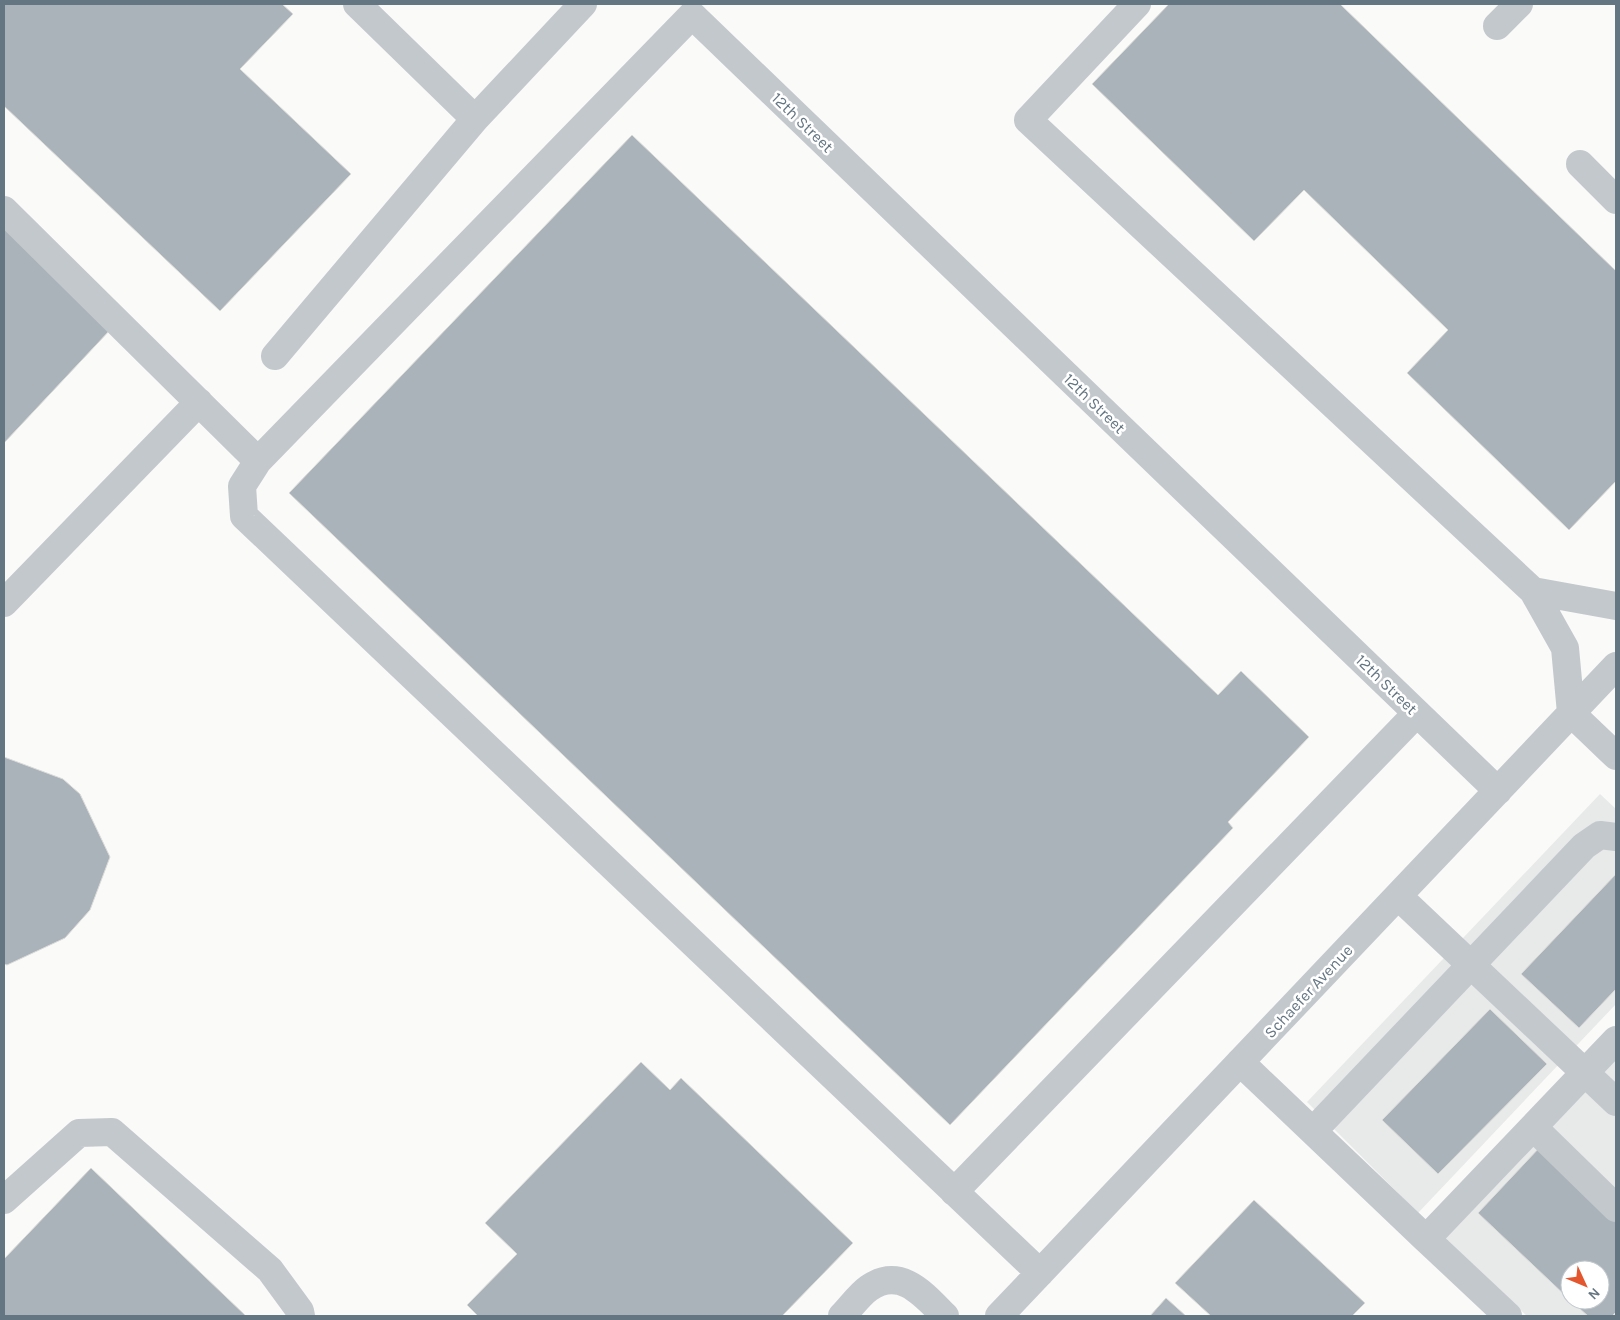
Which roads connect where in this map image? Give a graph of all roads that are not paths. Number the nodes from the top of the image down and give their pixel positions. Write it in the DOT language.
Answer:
graph roads {
  1 [pos="356,4"];
  2 [pos="583,4"];
  3 [pos="1137,4"];
  4 [pos="1519,4"];
  5 [pos="1497,26"];
  6 [pos="475,119"];
  7 [pos="1580,164"];
  8 [pos="1616,200"];
  9 [pos="4,210"];
  10 [pos="275,356"];
  11 [pos="199,402"];
  12 [pos="258,461"];
  13 [pos="1534,591"];
  14 [pos="4,603"];
  15 [pos="1616,606"];
  16 [pos="1616,666"];
  17 [pos="1417,713"];
  18 [pos="1571,713"];
  19 [pos="1616,756"];
  20 [pos="1498,791"];
  21 [pos="1616,837"];
  22 [pos="1398,896"];
  23 [pos="1470,964"];
  24 [pos="1616,1040"];
  25 [pos="1240,1062"];
  26 [pos="1585,1073"];
  27 [pos="1616,1102"];
  28 [pos="1533,1127"];
  29 [pos="1313,1131"];
  30 [pos="954,1192"];
  31 [pos="4,1200"];
  32 [pos="1616,1208"];
  33 [pos="1426,1239"];
  34 [pos="1040,1274"];
  35 [pos="301,1316"];
  36 [pos="842,1316"];
  37 [pos="945,1316"];
  38 [pos="999,1316"];
  39 [pos="1508,1316"];
  1 -- 6 [label="street"];
  2 -- 6 [label="street"];
  3 -- 13 [label="street"];
  4 -- 5 [label="street"];
  6 -- 10 [label="street"];
  7 -- 8 [label="street"];
  9 -- 11 [label="street"];
  11 -- 12 [label="street"];
  11 -- 14 [label="street"];
  12 -- 17 [label="street, 12th Street"];
  12 -- 30 [label="street"];
  13 -- 15 [label="street"];
  13 -- 18 [label="street"];
  16 -- 18 [label="street, Schaefer Avenue"];
  17 -- 20 [label="street, 12th Street"];
  17 -- 30 [label="street"];
  18 -- 19 [label="street"];
  18 -- 20 [label="street, Schaefer Avenue"];
  20 -- 22 [label="street, Schaefer Avenue"];
  21 -- 23 [label="street"];
  22 -- 23 [label="street"];
  22 -- 25 [label="street, Schaefer Avenue"];
  23 -- 26 [label="street"];
  23 -- 29 [label="street"];
  24 -- 26 [label="street"];
  25 -- 29 [label="street"];
  25 -- 34 [label="street, Schaefer Avenue"];
  26 -- 27 [label="street"];
  26 -- 28 [label="street"];
  28 -- 32 [label="street"];
  28 -- 33 [label="street"];
  29 -- 33 [label="street"];
  30 -- 34 [label="street"];
  31 -- 35 [label="street"];
  33 -- 39 [label="street"];
  34 -- 38 [label="street, Schaefer Avenue"];
  36 -- 37 [label="street"];
}
